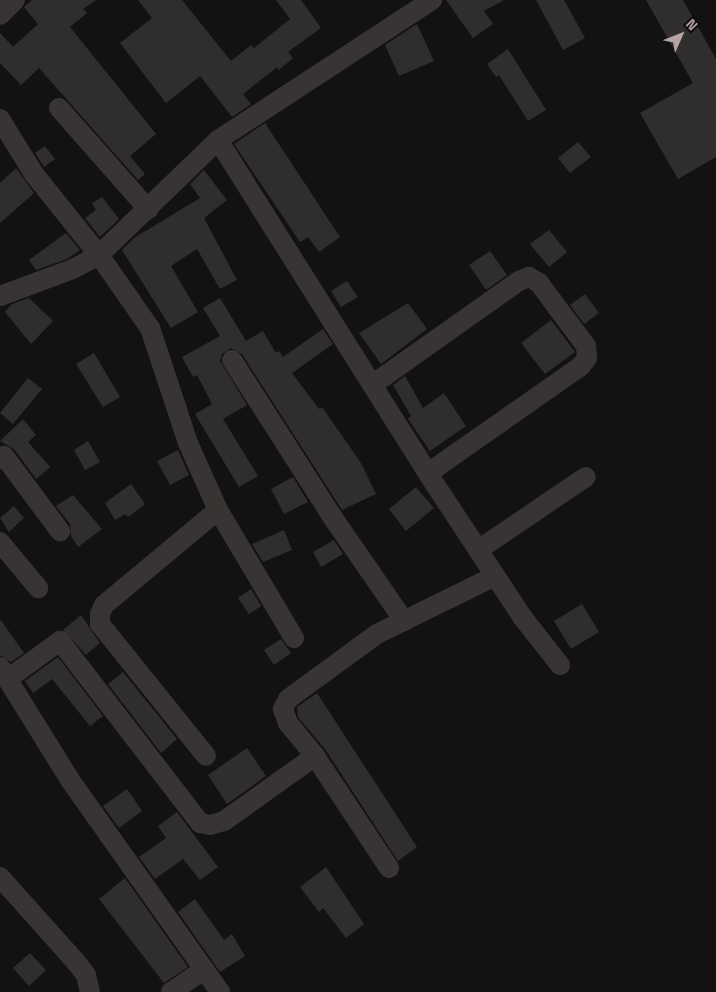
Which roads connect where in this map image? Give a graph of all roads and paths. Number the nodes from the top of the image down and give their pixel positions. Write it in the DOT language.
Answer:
graph roads {
  1 [pos="15,0"];
  2 [pos="432,0"];
  3 [pos="0,15"];
  4 [pos="59,108"];
  5 [pos="0,119"];
  6 [pos="218,140"];
  7 [pos="148,209"];
  8 [pos="98,255"];
  9 [pos="0,296"];
  10 [pos="232,360"];
  11 [pos="372,385"];
  12 [pos="0,459"];
  13 [pos="428,474"];
  14 [pos="586,477"];
  15 [pos="218,510"];
  16 [pos="60,531"];
  17 [pos="0,542"];
  18 [pos="478,550"];
  19 [pos="495,576"];
  20 [pos="38,588"];
  21 [pos="404,621"];
  22 [pos="294,638"];
  23 [pos="560,665"];
  24 [pos="5,673"];
  25 [pos="206,756"];
  26 [pos="315,756"];
  27 [pos="390,868"];
  28 [pos="0,877"];
  29 [pos="204,970"];
  30 [pos="90,992"];
  31 [pos="171,992"];
  32 [pos="220,992"];
  1 -- 3 [label="street"];
  2 -- 6 [label="street"];
  4 -- 7 [label="street"];
  5 -- 8 [label="street"];
  6 -- 7 [label="street"];
  6 -- 11 [label="street"];
  7 -- 8 [label="street"];
  8 -- 9 [label="street"];
  8 -- 15 [label="street"];
  10 -- 21 [label="street"];
  11 -- 13 [label="street"];
  11 -- 13 [label="street"];
  12 -- 16 [label="street"];
  13 -- 18 [label="street"];
  14 -- 18 [label="street"];
  15 -- 22 [label="street"];
  15 -- 25 [label="street"];
  17 -- 20 [label="street"];
  18 -- 19 [label="street"];
  19 -- 21 [label="street"];
  19 -- 23 [label="street"];
  21 -- 26 [label="street"];
  24 -- 26 [label="street"];
  24 -- 29 [label="street"];
  26 -- 27 [label="street"];
  28 -- 30 [label="street"];
  29 -- 31 [label="street"];
  29 -- 32 [label="street"];
}
